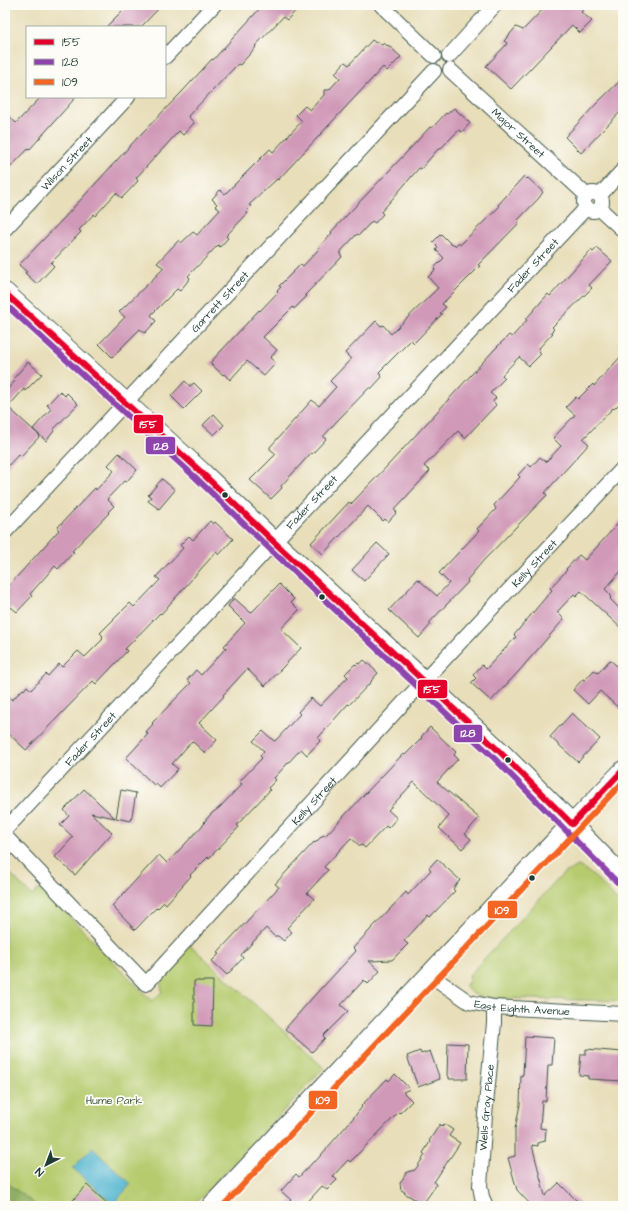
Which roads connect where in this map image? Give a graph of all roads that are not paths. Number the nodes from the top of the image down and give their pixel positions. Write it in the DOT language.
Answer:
graph roads {
  1 [pos="214,5"];
  2 [pos="381,5"];
  3 [pos="495,5"];
  4 [pos="166,56"];
  5 [pos="434,56"];
  6 [pos="449,56"];
  7 [pos="450,70"];
  8 [pos="434,71"];
  9 [pos="127,98"];
  10 [pos="623,170"];
  11 [pos="593,202"];
  12 [pos="5,229"];
  13 [pos="623,230"];
  14 [pos="5,293"];
  15 [pos="125,403"];
  16 [pos="623,468"];
  17 [pos="5,532"];
  18 [pos="274,542"];
  19 [pos="424,681"];
  20 [pos="623,770"];
  21 [pos="572,824"];
  22 [pos="5,830"];
  23 [pos="5,836"];
  24 [pos="623,876"];
  25 [pos="430,975"];
  26 [pos="494,1007"];
  27 [pos="623,1014"];
  28 [pos="212,1206"];
  29 [pos="486,1206"];
  1 -- 4 [label="street"];
  2 -- 5 [label="street"];
  3 -- 6 [label="street"];
  5 -- 6 [label="street"];
  5 -- 8 [label="street"];
  6 -- 7 [label="street"];
  7 -- 8 [label="street"];
  7 -- 11 [label="street, Major Street"];
  8 -- 15 [label="street, Garrett Street"];
  9 -- 12 [label="street, Wilson Street"];
  10 -- 11 [label="street, Fader Street"];
  11 -- 13 [label="street, Major Street"];
  11 -- 18 [label="street, Fader Street"];
  14 -- 15 [label="main road"];
  15 -- 17 [label="street, Garrett Street"];
  15 -- 18 [label="main road"];
  16 -- 19 [label="street, Kelly Street"];
  18 -- 19 [label="main road"];
  18 -- 22 [label="street, Fader Street"];
  19 -- 21 [label="main road"];
  19 -- 23 [label="street, Kelly Street"];
  20 -- 21 [label="street"];
  21 -- 24 [label="street"];
  21 -- 25 [label="main road"];
  25 -- 26 [label="street, East Eighth Avenue"];
  25 -- 28 [label="main road"];
  26 -- 27 [label="street, East Eighth Avenue"];
  26 -- 29 [label="street, Wells Gray Place"];
}
